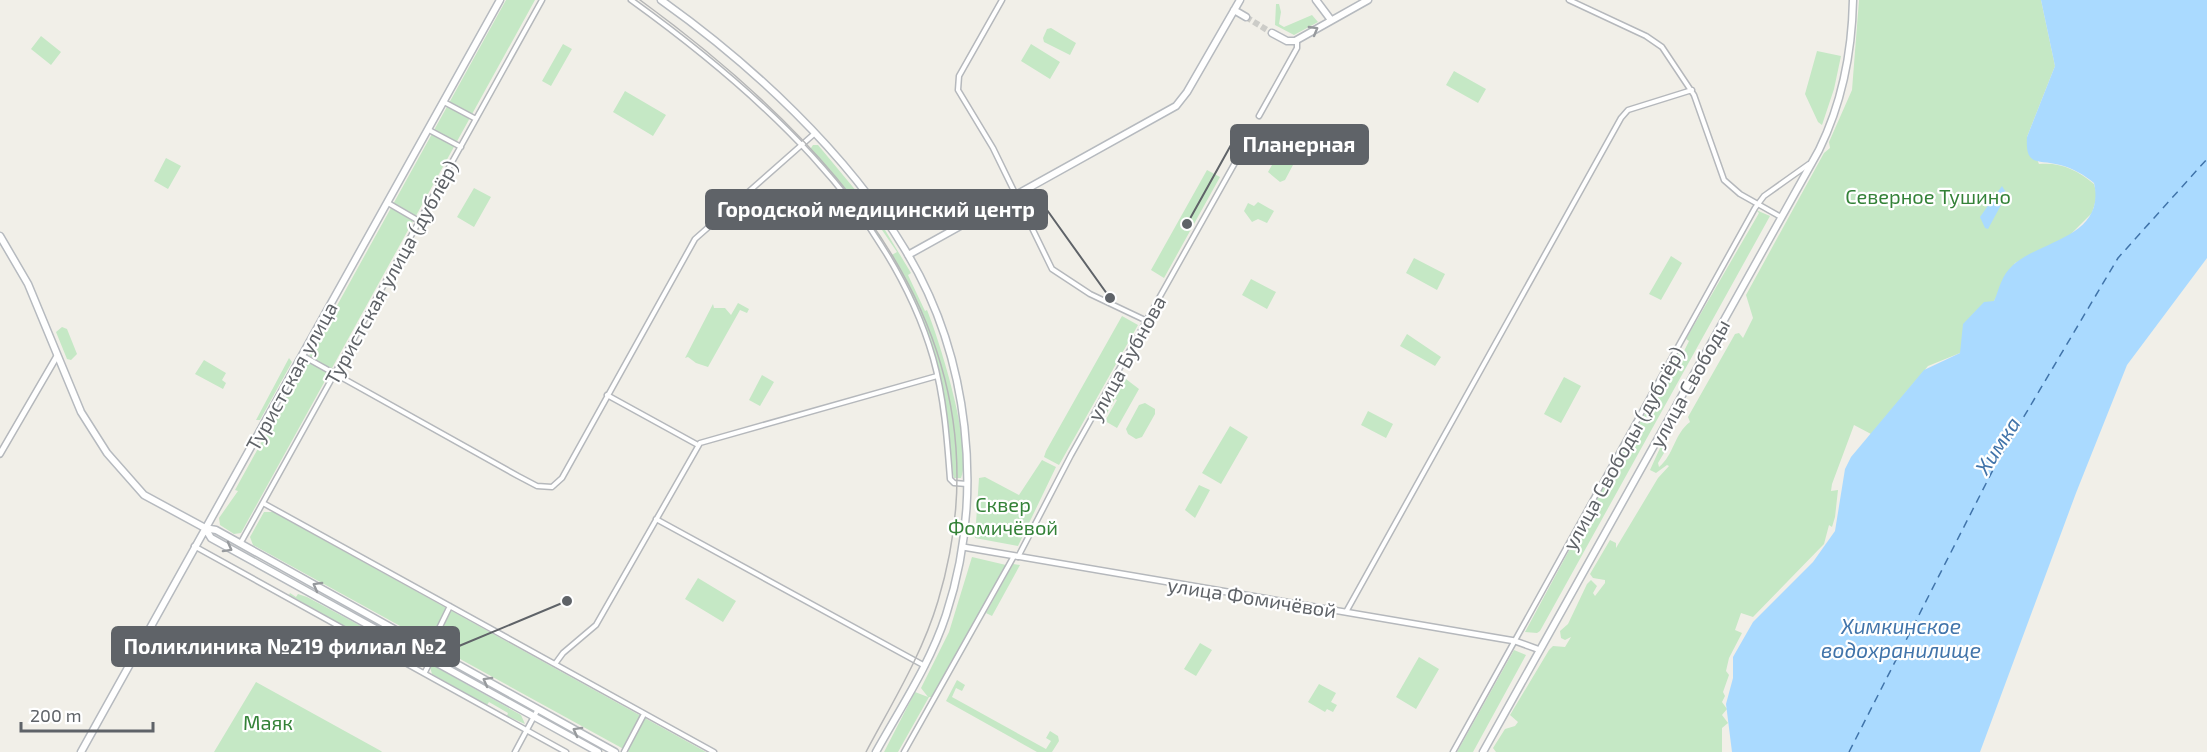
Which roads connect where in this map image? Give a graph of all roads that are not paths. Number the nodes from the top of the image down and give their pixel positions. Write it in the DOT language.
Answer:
graph roads {
  1 [pos="500,0"];
  2 [pos="542,0"];
  3 [pos="631,0"];
  4 [pos="661,0"];
  5 [pos="1002,0"];
  6 [pos="1240,0"];
  7 [pos="1316,0"];
  8 [pos="1368,0"];
  9 [pos="1569,0"];
  10 [pos="1853,0"];
  11 [pos="1234,10"];
  12 [pos="1246,17"];
  13 [pos="1331,20"];
  14 [pos="1272,33"];
  15 [pos="1297,40"];
  16 [pos="1692,90"];
  17 [pos="444,102"];
  18 [pos="1259,116"];
  19 [pos="476,119"];
  20 [pos="428,130"];
  21 [pos="814,134"];
  22 [pos="802,146"];
  23 [pos="460,147"];
  24 [pos="1236,161"];
  25 [pos="1813,161"];
  26 [pos="1017,196"];
  27 [pos="388,203"];
  28 [pos="1758,205"];
  29 [pos="1780,217"];
  30 [pos="420,221"];
  31 [pos="0,236"];
  32 [pos="909,255"];
  33 [pos="1147,321"];
  34 [pos="57,356"];
  35 [pos="302,356"];
  36 [pos="334,374"];
  37 [pos="937,376"];
  38 [pos="607,395"];
  39 [pos="698,445"];
  40 [pos="0,454"];
  41 [pos="968,484"];
  42 [pos="262,502"];
  43 [pos="656,519"];
  44 [pos="205,528"];
  45 [pos="240,544"];
  46 [pos="193,546"];
  47 [pos="963,547"];
  48 [pos="1016,556"];
  49 [pos="450,606"];
  50 [pos="1346,612"];
  51 [pos="391,638"];
  52 [pos="1515,641"];
  53 [pos="429,649"];
  54 [pos="1540,650"];
  55 [pos="384,651"];
  56 [pos="431,660"];
  57 [pos="555,664"];
  58 [pos="925,666"];
  59 [pos="425,672"];
  60 [pos="538,710"];
  61 [pos="644,714"];
  62 [pos="534,717"];
  63 [pos="527,730"];
  64 [pos="81,752"];
  65 [pos="514,752"];
  66 [pos="566,752"];
  67 [pos="598,752"];
  68 [pos="615,752"];
  69 [pos="624,752"];
  70 [pos="714,752"];
  71 [pos="876,752"];
  72 [pos="904,752"];
  73 [pos="1453,752"];
  74 [pos="1483,752"];
  1 -- 17 [label="main road, Туристская улица"];
  2 -- 19 [label="street, Туристская улица (дублёр)"];
  3 -- 22 [label="street"];
  4 -- 21 [label="main road"];
  5 -- 26 [label="street"];
  6 -- 11 [label="main road"];
  7 -- 13 [label="main road"];
  8 -- 13 [label="main road"];
  9 -- 16 [label="street"];
  10 -- 25 [label="main road, улица Свободы"];
  11 -- 12 [label="main road"];
  11 -- 26 [label="main road"];
  15 -- 13 [label="main road, one-way"];
  14 -- 15 [label="main road"];
  15 -- 18 [label="street"];
  16 -- 28 [label="street"];
  16 -- 50 [label="street"];
  17 -- 19 [label="street"];
  17 -- 20 [label="main road, Туристская улица"];
  19 -- 23 [label="street, Туристская улица (дублёр)"];
  20 -- 23 [label="street"];
  20 -- 27 [label="main road, Туристская улица"];
  21 -- 22 [label="street"];
  21 -- 32 [label="main road"];
  22 -- 37 [label="street"];
  22 -- 38 [label="street"];
  23 -- 30 [label="street, Туристская улица (дублёр)"];
  24 -- 33 [label="street, улица Бубнова"];
  25 -- 28 [label="street, улица Свободы (дублёр)"];
  25 -- 29 [label="main road, улица Свободы"];
  26 -- 32 [label="main road"];
  26 -- 33 [label="street"];
  27 -- 30 [label="street"];
  27 -- 35 [label="main road, Туристская улица"];
  28 -- 29 [label="street"];
  28 -- 52 [label="street, улица Свободы (дублёр)"];
  29 -- 54 [label="main road, улица Свободы"];
  30 -- 36 [label="street, Туристская улица (дублёр)"];
  31 -- 34 [label="main road"];
  32 -- 41 [label="main road"];
  33 -- 48 [label="street, улица Бубнова"];
  34 -- 40 [label="street"];
  34 -- 44 [label="main road"];
  35 -- 36 [label="street"];
  35 -- 44 [label="main road, Туристская улица"];
  36 -- 38 [label="street"];
  36 -- 42 [label="street, Туристская улица (дублёр)"];
  37 -- 39 [label="street"];
  37 -- 41 [label="street"];
  38 -- 39 [label="street"];
  39 -- 43 [label="street"];
  41 -- 47 [label="main road"];
  42 -- 45 [label="street, Туристская улица (дублёр)"];
  42 -- 49 [label="street"];
  43 -- 57 [label="street"];
  43 -- 58 [label="street"];
  44 -- 45 [label="main road"];
  44 -- 46 [label="main road, Туристская улица"];
  44 -- 51 [label="main road, one-way"];
  53 -- 45 [label="main road, one-way"];
  46 -- 55 [label="street"];
  46 -- 64 [label="main road, Туристская улица"];
  47 -- 48 [label="street, улица Фомичёвой"];
  47 -- 58 [label="main road"];
  48 -- 50 [label="street, улица Фомичёвой"];
  48 -- 72 [label="street, улица Бубнова"];
  49 -- 53 [label="street"];
  49 -- 57 [label="street"];
  50 -- 52 [label="street, улица Фомичёвой"];
  51 -- 55 [label="street"];
  51 -- 56 [label="main road"];
  52 -- 54 [label="street, улица Фомичёвой"];
  52 -- 73 [label="street, улица Свободы (дублёр)"];
  60 -- 53 [label="main road, one-way"];
  54 -- 74 [label="main road, улица Свободы"];
  55 -- 59 [label="street"];
  56 -- 59 [label="street"];
  56 -- 62 [label="main road"];
  57 -- 61 [label="street"];
  58 -- 71 [label="main road"];
  59 -- 63 [label="street"];
  60 -- 62 [label="street"];
  68 -- 60 [label="main road, one-way"];
  61 -- 69 [label="street"];
  61 -- 70 [label="street"];
  62 -- 63 [label="street"];
  62 -- 67 [label="main road"];
  63 -- 65 [label="street"];
  63 -- 66 [label="street"];
}
